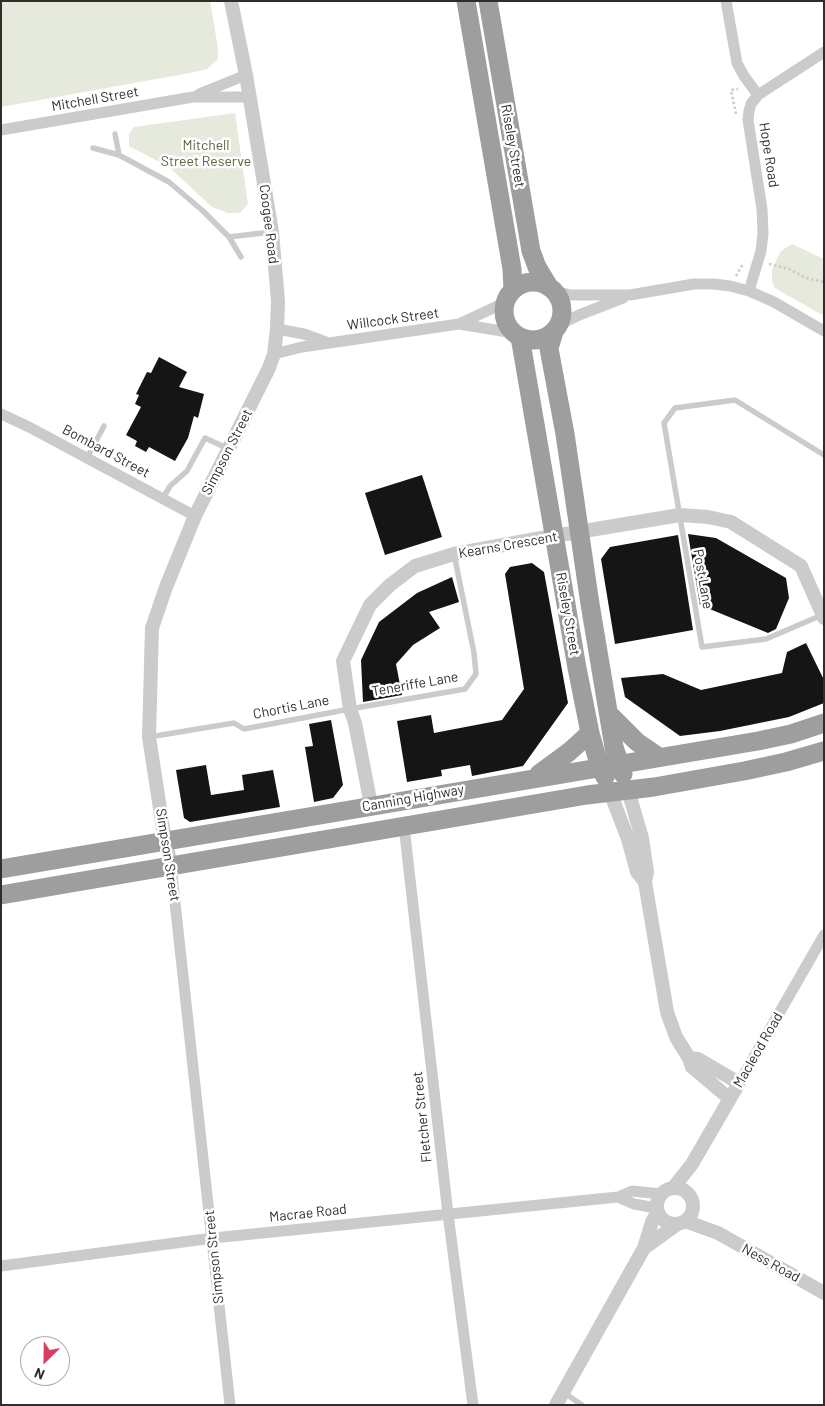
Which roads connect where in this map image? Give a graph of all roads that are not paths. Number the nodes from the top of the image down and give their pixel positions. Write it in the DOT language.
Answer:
graph roads {
  1 [pos="232,1"];
  2 [pos="466,1"];
  3 [pos="488,1"];
  4 [pos="726,1"];
  5 [pos="824,52"];
  6 [pos="246,75"];
  7 [pos="758,95"];
  8 [pos="193,97"];
  9 [pos="250,97"];
  10 [pos="1,130"];
  11 [pos="116,134"];
  12 [pos="93,148"];
  13 [pos="119,155"];
  14 [pos="272,232"];
  15 [pos="229,238"];
  16 [pos="241,257"];
  17 [pos="551,289"];
  18 [pos="749,291"];
  19 [pos="630,295"];
  20 [pos="510,296"];
  21 [pos="460,324"];
  22 [pos="277,329"];
  23 [pos="556,329"];
  24 [pos="824,331"];
  25 [pos="517,335"];
  26 [pos="330,343"];
  27 [pos="274,354"];
  28 [pos="1,414"];
  29 [pos="104,426"];
  30 [pos="229,449"];
  31 [pos="824,455"];
  32 [pos="87,458"];
  33 [pos="163,498"];
  34 [pos="680,515"];
  35 [pos="195,516"];
  36 [pos="579,532"];
  37 [pos="555,536"];
  38 [pos="454,554"];
  39 [pos="823,615"];
  40 [pos="350,709"];
  41 [pos="609,714"];
  42 [pos="824,723"];
  43 [pos="590,733"];
  44 [pos="149,737"];
  45 [pos="824,751"];
  46 [pos="659,757"];
  47 [pos="610,765"];
  48 [pos="534,778"];
  49 [pos="619,791"];
  50 [pos="371,806"];
  51 [pos="404,826"];
  52 [pos="166,840"];
  53 [pos="171,866"];
  54 [pos="1,869"];
  55 [pos="1,895"];
  56 [pos="824,935"];
  57 [pos="689,1058"];
  58 [pos="739,1083"];
  59 [pos="730,1098"];
  60 [pos="692,1164"];
  61 [pos="666,1191"];
  62 [pos="618,1197"];
  63 [pos="691,1201"];
  64 [pos="657,1211"];
  65 [pos="448,1214"];
  66 [pos="680,1223"];
  67 [pos="718,1233"];
  68 [pos="213,1238"];
  69 [pos="644,1248"];
  70 [pos="1,1266"];
  71 [pos="824,1293"];
  72 [pos="559,1399"];
  73 [pos="230,1405"];
  74 [pos="473,1405"];
  75 [pos="582,1405"];
  1 -- 6 [label="street, Coogee Road"];
  2 -- 20 [label="highway, Riseley Street"];
  3 -- 17 [label="highway, Riseley Street"];
  4 -- 7 [label="street"];
  5 -- 7 [label="street"];
  6 -- 8 [label="street, Mitchell Street"];
  6 -- 9 [label="street, Coogee Road"];
  7 -- 18 [label="street, Hope Road"];
  8 -- 9 [label="street, Mitchell Street"];
  8 -- 10 [label="street, Mitchell Street"];
  9 -- 14 [label="street, Coogee Road"];
  11 -- 13 [label="lane"];
  12 -- 13 [label="lane"];
  13 -- 15 [label="lane"];
  14 -- 15 [label="lane"];
  14 -- 22 [label="street, Coogee Road"];
  15 -- 16 [label="lane"];
  17 -- 19 [label="street"];
  17 -- 20 [label="highway"];
  17 -- 23 [label="highway, Riseley Street"];
  18 -- 19 [label="street"];
  18 -- 24 [label="street"];
  19 -- 23 [label="street"];
  20 -- 21 [label="street, Willcock Street"];
  20 -- 25 [label="highway, Riseley Street"];
  21 -- 25 [label="street, Willcock Street"];
  21 -- 26 [label="street, Willcock Street"];
  22 -- 26 [label="street, Willcock Street"];
  22 -- 27 [label="street, Simpson Street"];
  23 -- 25 [label="highway"];
  23 -- 36 [label="highway, Riseley Street"];
  25 -- 37 [label="highway, Riseley Street"];
  26 -- 27 [label="street, Willcock Street"];
  27 -- 30 [label="street, Simpson Street"];
  28 -- 32 [label="street, Bombard Street"];
  29 -- 32 [label="lane"];
  30 -- 33 [label="lane"];
  30 -- 35 [label="street, Simpson Street"];
  31 -- 34 [label="lane, Post Lane"];
  32 -- 33 [label="street, Bombard Street"];
  33 -- 35 [label="street, Bombard Street"];
  34 -- 36 [label="street, Kearns Crescent"];
  34 -- 39 [label="street, Kearns Crescent"];
  34 -- 39 [label="lane, Post Lane"];
  35 -- 44 [label="street, Simpson Street"];
  36 -- 37 [label="street, Kearns Crescent"];
  36 -- 41 [label="highway, Riseley Street"];
  37 -- 38 [label="street, Kearns Crescent"];
  37 -- 43 [label="highway, Riseley Street"];
  38 -- 40 [label="street, Kearns Crescent"];
  38 -- 40 [label="lane, Teneriffe Lane"];
  40 -- 44 [label="lane, Chortis Lane"];
  40 -- 50 [label="street, Kearns Crescent"];
  41 -- 46 [label="highway"];
  41 -- 47 [label="highway, Riseley Street"];
  42 -- 46 [label="highway, Canning Highway"];
  43 -- 47 [label="highway, Riseley Street"];
  43 -- 48 [label="highway"];
  44 -- 52 [label="street, Simpson Street"];
  45 -- 49 [label="highway, Canning Highway"];
  46 -- 47 [label="highway, Canning Highway"];
  47 -- 48 [label="highway, Canning Highway"];
  47 -- 49 [label="highway, Riseley Street"];
  48 -- 50 [label="highway, Canning Highway"];
  49 -- 51 [label="highway, Canning Highway"];
  49 -- 57 [label="street, Riseley Street"];
  50 -- 52 [label="highway, Canning Highway"];
  51 -- 53 [label="highway, Canning Highway"];
  51 -- 65 [label="street, Fletcher Street"];
  52 -- 53 [label="street, Simpson Street"];
  52 -- 54 [label="highway, Canning Highway"];
  53 -- 55 [label="highway, Canning Highway"];
  53 -- 68 [label="street, Simpson Street"];
  56 -- 58 [label="street, Macleod Road"];
  57 -- 58 [label="street"];
  57 -- 59 [label="street, Riseley Street"];
  58 -- 59 [label="street, Macleod Road"];
  59 -- 60 [label="street, Macleod Road"];
  60 -- 61 [label="street, Macleod Road"];
  60 -- 63 [label="street, Macleod Road"];
  61 -- 62 [label="street, Macrae Road"];
  61 -- 63 [label="street"];
  61 -- 64 [label="street"];
  62 -- 64 [label="street, Macrae Road"];
  62 -- 65 [label="street, Macrae Road"];
  63 -- 66 [label="street"];
  63 -- 67 [label="street, Ness Road"];
  64 -- 66 [label="street"];
  64 -- 69 [label="street"];
  65 -- 68 [label="street, Macrae Road"];
  65 -- 74 [label="street, Fletcher Street"];
  66 -- 67 [label="street, Ness Road"];
  66 -- 69 [label="street"];
  67 -- 71 [label="street, Ness Road"];
  68 -- 70 [label="street, Macrae Road"];
  68 -- 73 [label="street, Simpson Street"];
  69 -- 72 [label="street"];
  72 -- 75 [label="lane"];
}
